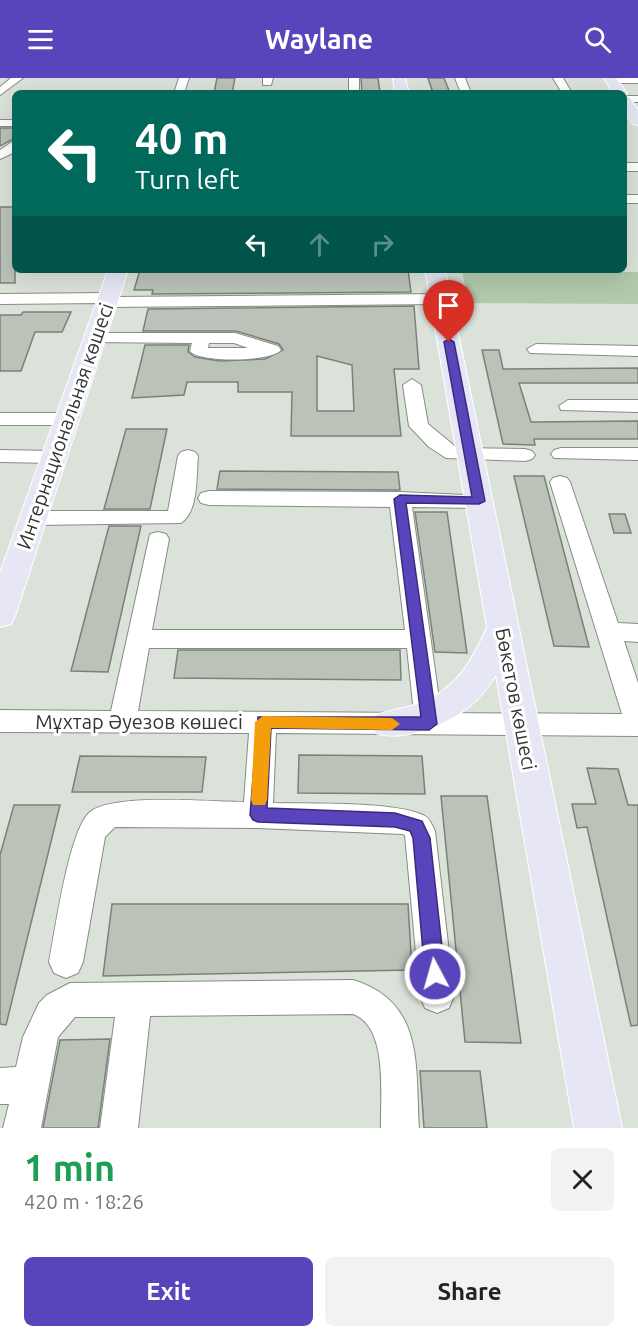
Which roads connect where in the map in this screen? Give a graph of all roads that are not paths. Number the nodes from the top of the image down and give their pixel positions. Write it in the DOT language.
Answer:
graph roads {
  1 [pos="18,78"];
  2 [pos="610,79"];
  3 [pos="638,80"];
  4 [pos="0,92"];
  5 [pos="627,104"];
  6 [pos="638,123"];
  7 [pos="117,273"];
  8 [pos="436,273"];
  9 [pos="441,298"];
  10 [pos="0,299"];
  11 [pos="107,300"];
  12 [pos="95,338"];
  13 [pos="201,338"];
  14 [pos="536,349"];
  15 [pos="638,351"];
  16 [pos="412,385"];
  17 [pos="568,406"];
  18 [pos="638,406"];
  19 [pos="0,419"];
  20 [pos="67,419"];
  21 [pos="470,454"];
  22 [pos="561,454"];
  23 [pos="638,454"];
  24 [pos="525,455"];
  25 [pos="0,456"];
  26 [pos="188,456"];
  27 [pos="54,457"];
  28 [pos="560,482"];
  29 [pos="209,498"];
  30 [pos="400,499"];
  31 [pos="479,501"];
  32 [pos="35,518"];
  33 [pos="158,539"];
  34 [pos="0,616"];
  35 [pos="503,627"];
  36 [pos="609,632"];
  37 [pos="638,633"];
  38 [pos="138,639"];
  39 [pos="418,639"];
  40 [pos="429,720"];
  41 [pos="0,722"];
  42 [pos="122,722"];
  43 [pos="263,722"];
  44 [pos="388,724"];
  45 [pos="521,724"];
  46 [pos="638,724"];
  47 [pos="258,815"];
  48 [pos="66,962"];
  49 [pos="437,996"];
  50 [pos="135,999"];
  51 [pos="15,1085"];
  52 [pos="22,1128"];
  53 [pos="119,1128"];
  54 [pos="400,1128"];
  55 [pos="597,1128"];
  1 -- 4 [label="street"];
  2 -- 3 [label="street"];
  5 -- 6 [label="main road"];
  7 -- 11 [label="main road, Интернациональная көшесі"];
  8 -- 9 [label="main road, Бөкетов көшесі"];
  9 -- 11 [label="street"];
  9 -- 21 [label="main road, Бөкетов көшесі"];
  10 -- 11 [label="street"];
  11 -- 12 [label="main road, Интернациональная көшесі"];
  12 -- 13 [label="street"];
  12 -- 20 [label="main road, Интернациональная көшесі"];
  14 -- 15 [label="street"];
  16 -- 21 [label="street"];
  17 -- 18 [label="street"];
  19 -- 20 [label="street"];
  20 -- 27 [label="main road, Интернациональная көшесі"];
  21 -- 24 [label="street"];
  21 -- 31 [label="main road, Бөкетов көшесі"];
  22 -- 23 [label="street"];
  25 -- 27 [label="street"];
  26 -- 32 [label="street"];
  27 -- 32 [label="main road, Интернациональная көшесі"];
  28 -- 36 [label="street"];
  29 -- 30 [label="street"];
  30 -- 31 [label="street"];
  30 -- 39 [label="street"];
  31 -- 35 [label="main road, Бөкетов көшесі"];
  32 -- 34 [label="main road, Интернациональная көшесі"];
  33 -- 38 [label="street"];
  35 -- 40 [label="main road"];
  35 -- 45 [label="main road, Бөкетов көшесі"];
  36 -- 37 [label="street"];
  36 -- 46 [label="street"];
  38 -- 39 [label="street"];
  38 -- 42 [label="street"];
  39 -- 40 [label="street"];
  40 -- 44 [label="main road"];
  40 -- 45 [label="street"];
  41 -- 42 [label="street, Мұхтар Әуезов көшесі"];
  42 -- 43 [label="street, Мұхтар Әуезов көшесі"];
  43 -- 44 [label="street, Мұхтар Әуезов көшесі"];
  43 -- 47 [label="street"];
  45 -- 46 [label="street"];
  45 -- 55 [label="main road, Бөкетов көшесі"];
  47 -- 48 [label="street"];
  47 -- 49 [label="street"];
  50 -- 51 [label="street"];
  50 -- 53 [label="street"];
  50 -- 54 [label="street"];
  51 -- 52 [label="street"];
}
